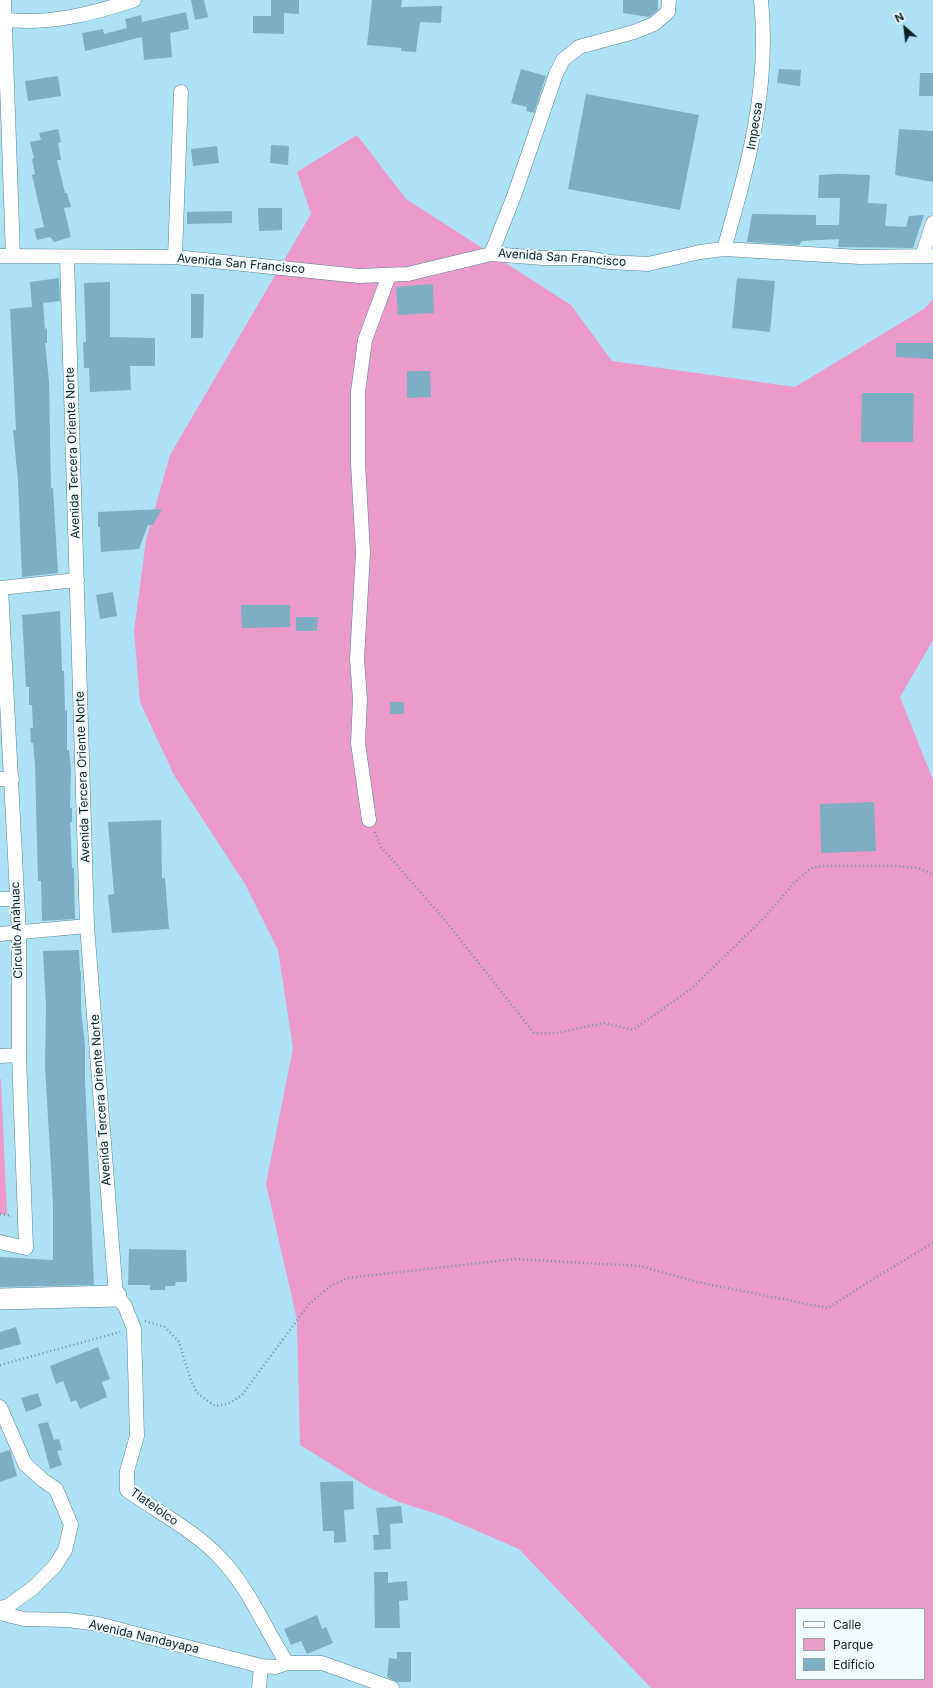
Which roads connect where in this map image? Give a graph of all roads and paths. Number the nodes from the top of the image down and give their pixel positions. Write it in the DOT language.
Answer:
graph roads {
  1 [pos="4,0"];
  2 [pos="134,0"];
  3 [pos="761,0"];
  4 [pos="668,6"];
  5 [pos="2,20"];
  6 [pos="181,92"];
  7 [pos="933,223"];
  8 [pos="724,249"];
  9 [pos="491,254"];
  10 [pos="6,256"];
  11 [pos="928,256"];
  12 [pos="175,257"];
  13 [pos="67,258"];
  14 [pos="389,276"];
  15 [pos="76,580"];
  16 [pos="1,588"];
  17 [pos="6,779"];
  18 [pos="370,820"];
  19 [pos="933,874"];
  20 [pos="0,899"];
  21 [pos="16,899"];
  22 [pos="87,926"];
  23 [pos="19,933"];
  24 [pos="0,934"];
  25 [pos="0,1056"];
  26 [pos="19,1056"];
  27 [pos="0,1242"];
  28 [pos="933,1243"];
  29 [pos="116,1296"];
  30 [pos="0,1299"];
  31 [pos="132,1323"];
  32 [pos="0,1365"];
  33 [pos="0,1407"];
  34 [pos="0,1608"];
  35 [pos="0,1613"];
  36 [pos="287,1663"];
  37 [pos="260,1666"];
  38 [pos="259,1688"];
  39 [pos="392,1688"];
  1 -- 5 [label="street"];
  2 -- 5 [label="street"];
  3 -- 8 [label="street, Impecsa"];
  4 -- 9 [label="street"];
  5 -- 10 [label="street"];
  6 -- 12 [label="street"];
  7 -- 11 [label="street"];
  8 -- 9 [label="street, Avenida San Francisco"];
  8 -- 11 [label="street, Avenida San Francisco"];
  9 -- 14 [label="street, Avenida San Francisco"];
  10 -- 13 [label="street, Avenida San Francisco"];
  12 -- 13 [label="street, Avenida San Francisco"];
  12 -- 14 [label="street, Avenida San Francisco"];
  13 -- 15 [label="street, Avenida Tercera Oriente Norte"];
  14 -- 18 [label="street"];
  15 -- 16 [label="street"];
  15 -- 22 [label="street, Avenida Tercera Oriente Norte"];
  16 -- 17 [label="street, Circuito Anáhuac"];
  17 -- 21 [label="street, Circuito Anáhuac"];
  18 -- 19 [label="path"];
  20 -- 21 [label="street"];
  21 -- 23 [label="street, Circuito Anáhuac"];
  22 -- 23 [label="street"];
  22 -- 29 [label="street, Avenida Tercera Oriente Norte"];
  23 -- 24 [label="street"];
  23 -- 26 [label="street, Circuito Anáhuac"];
  25 -- 26 [label="street"];
  26 -- 27 [label="street, Circuito Anáhuac"];
  28 -- 31 [label="path"];
  29 -- 30 [label="street"];
  29 -- 31 [label="street"];
  31 -- 32 [label="path"];
  31 -- 36 [label="street, Tlatelolco"];
  33 -- 34 [label="street"];
  35 -- 37 [label="street, Avenida Nandayapa"];
  36 -- 37 [label="street, Avenida Nandayapa"];
  36 -- 39 [label="street, Avenida Nandayapa"];
  37 -- 38 [label="street"];
}
